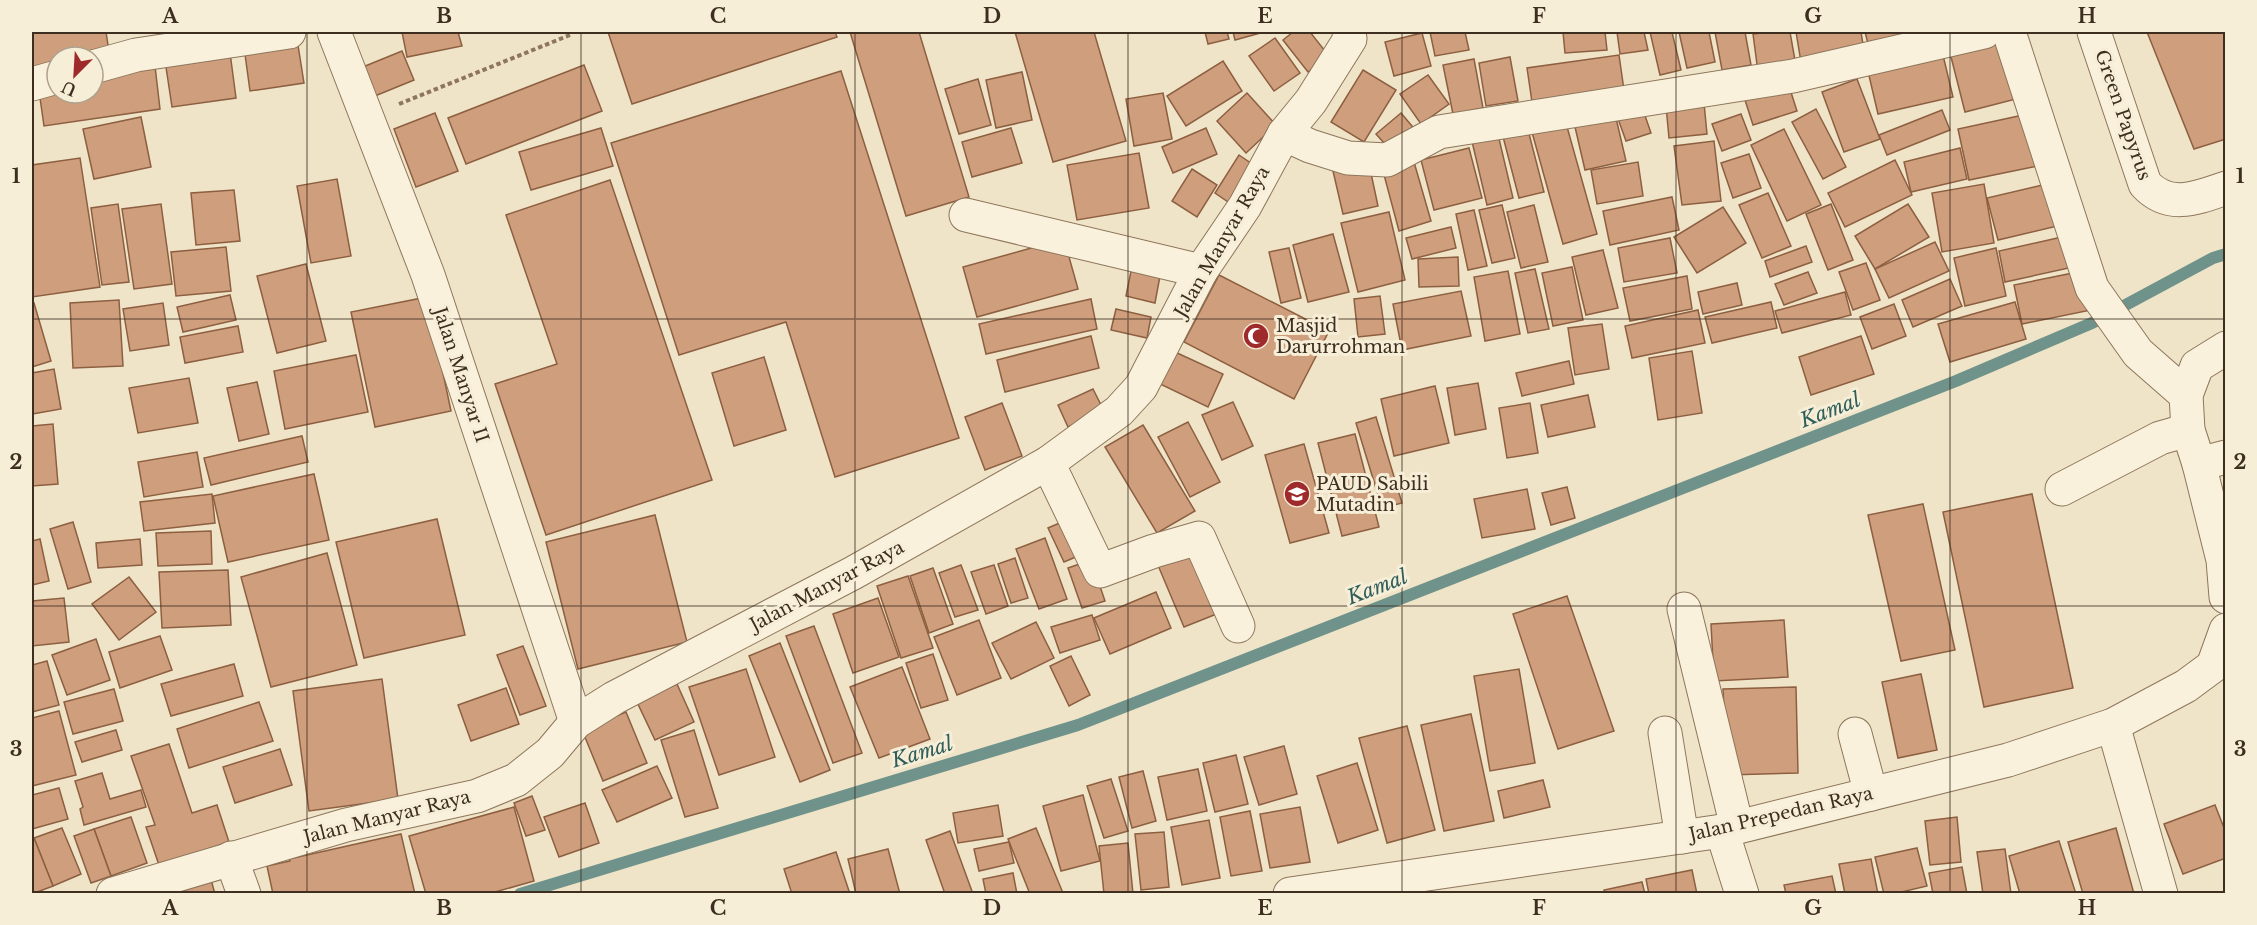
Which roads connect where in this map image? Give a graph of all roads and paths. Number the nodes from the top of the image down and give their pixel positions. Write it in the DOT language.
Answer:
graph roads {
  1 [pos="290,32"];
  2 [pos="334,32"];
  3 [pos="1349,32"];
  4 [pos="1984,32"];
  5 [pos="2008,32"];
  6 [pos="2094,32"];
  7 [pos="570,35"];
  8 [pos="105,64"];
  9 [pos="367,116"];
  10 [pos="1284,134"];
  11 [pos="2226,188"];
  12 [pos="966,216"];
  13 [pos="1201,271"];
  14 [pos="2226,348"];
  15 [pos="2186,395"];
  16 [pos="2188,430"];
  17 [pos="2212,461"];
  18 [pos="1048,463"];
  19 [pos="2062,489"];
  20 [pos="2226,597"];
  21 [pos="1684,609"];
  22 [pos="1238,626"];
  23 [pos="2226,630"];
  24 [pos="2219,664"];
  25 [pos="576,722"];
  26 [pos="2113,725"];
  27 [pos="1665,733"];
  28 [pos="1855,734"];
  29 [pos="1871,794"];
  30 [pos="1730,829"];
  31 [pos="1682,837"];
  32 [pos="231,858"];
  33 [pos="113,894"];
  34 [pos="244,894"];
  35 [pos="1290,894"];
  36 [pos="1742,894"];
  37 [pos="2161,894"];
  1 -- 8 [label="street"];
  2 -- 9 [label="street, Jalan Manyar II"];
  3 -- 10 [label="street, Jalan Manyar Raya"];
  4 -- 10 [label="street"];
  5 -- 15 [label="street"];
  6 -- 11 [label="street, Green Papyrus"];
  7 -- 9 [label="path"];
  9 -- 25 [label="street, Jalan Manyar II"];
  10 -- 13 [label="street, Jalan Manyar Raya"];
  12 -- 13 [label="street"];
  13 -- 18 [label="street, Jalan Manyar Raya"];
  14 -- 15 [label="street"];
  15 -- 16 [label="street"];
  16 -- 17 [label="street"];
  16 -- 19 [label="street"];
  17 -- 20 [label="street"];
  18 -- 22 [label="street"];
  18 -- 25 [label="street, Jalan Manyar Raya"];
  21 -- 30 [label="street"];
  23 -- 24 [label="street, Jalan Prepedan Raya"];
  24 -- 26 [label="street, Jalan Prepedan Raya"];
  25 -- 32 [label="street, Jalan Manyar Raya"];
  26 -- 29 [label="street, Jalan Prepedan Raya"];
  26 -- 37 [label="street"];
  27 -- 31 [label="street"];
  28 -- 29 [label="street"];
  29 -- 30 [label="street, Jalan Prepedan Raya"];
  30 -- 31 [label="street, Jalan Prepedan Raya"];
  30 -- 36 [label="street"];
  31 -- 35 [label="street, Jalan Prepedan Raya"];
  32 -- 33 [label="street, Jalan Manyar Raya"];
  32 -- 34 [label="street"];
}
